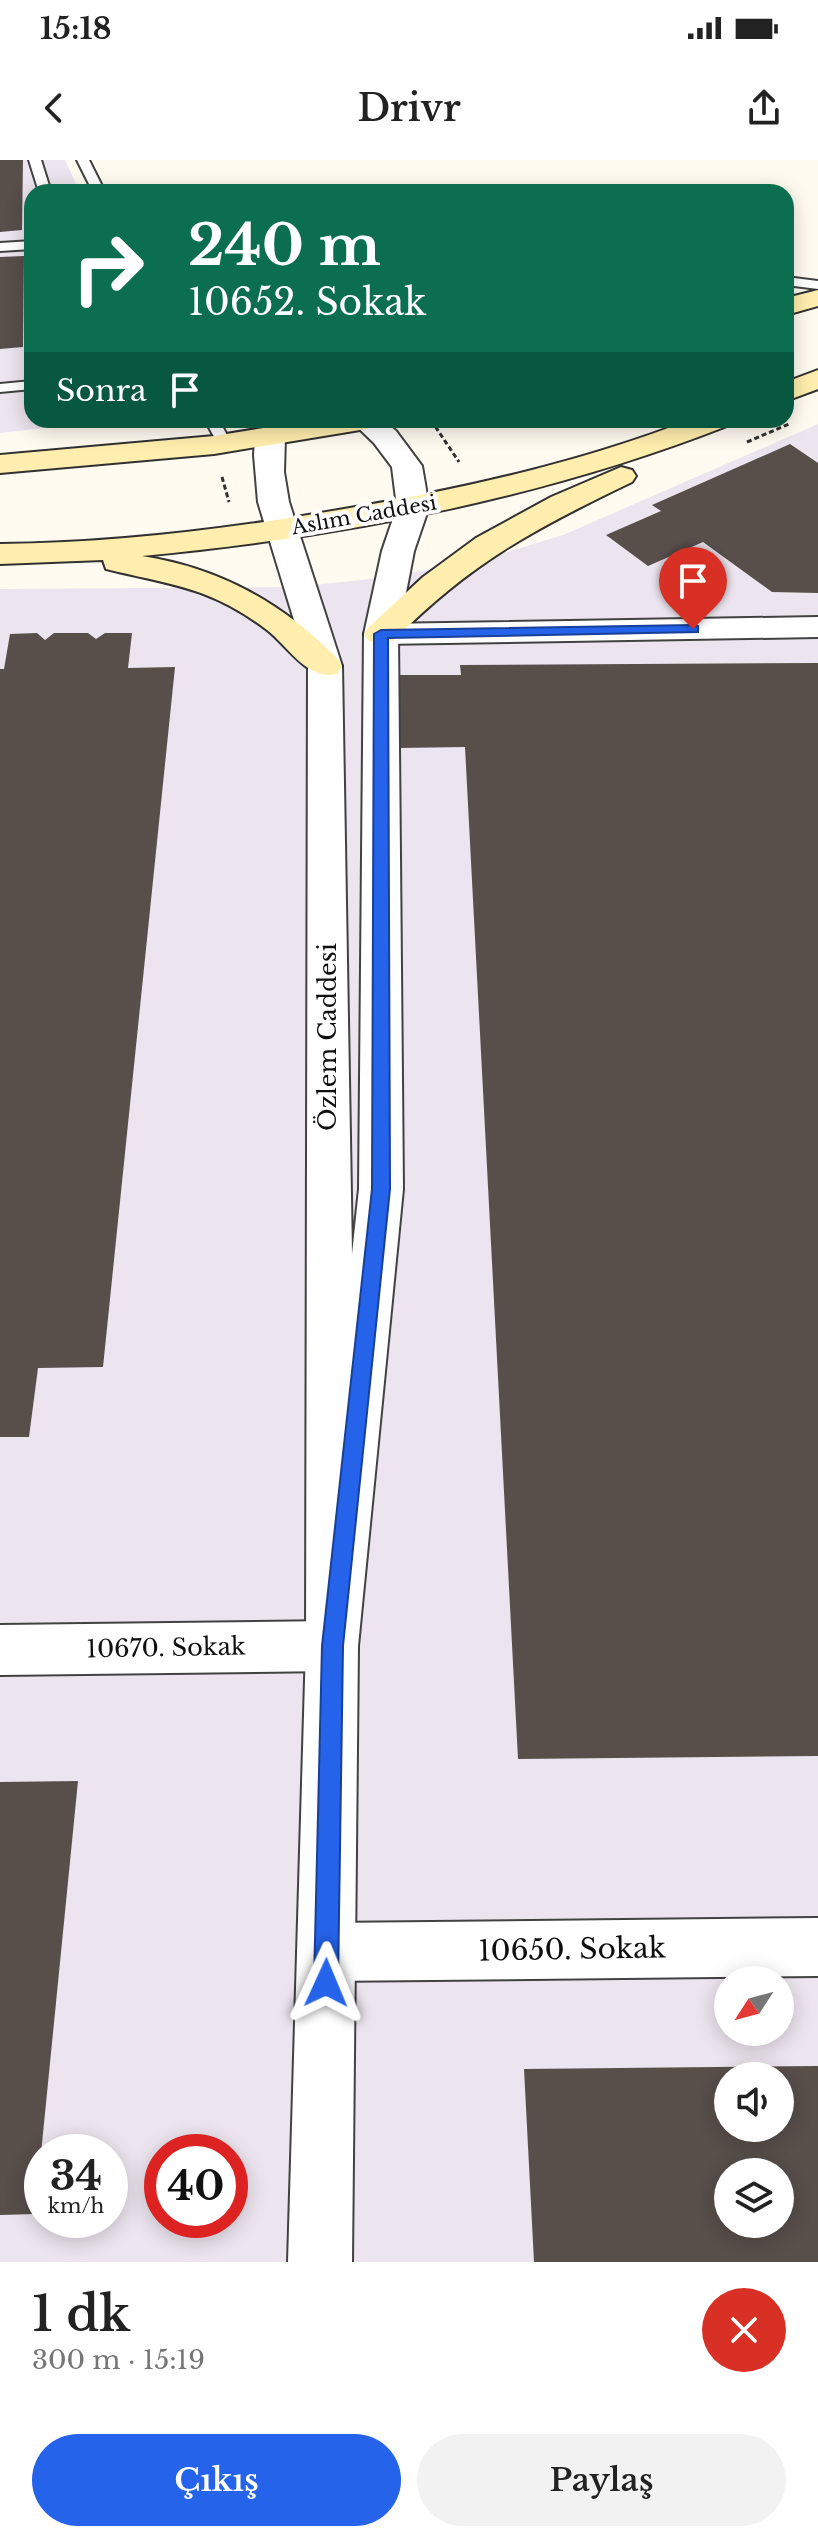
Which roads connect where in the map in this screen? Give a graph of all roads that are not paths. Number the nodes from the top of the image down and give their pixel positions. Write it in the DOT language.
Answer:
graph roads {
  1 [pos="35,160"];
  2 [pos="83,160"];
  3 [pos="42,184"];
  4 [pos="95,184"];
  5 [pos="24,246"];
  6 [pos="0,247"];
  7 [pos="794,282"];
  8 [pos="818,285"];
  9 [pos="818,298"];
  10 [pos="794,305"];
  11 [pos="818,379"];
  12 [pos="24,386"];
  13 [pos="0,388"];
  14 [pos="794,389"];
  15 [pos="321,428"];
  16 [pos="375,428"];
  17 [pos="698,428"];
  18 [pos="706,428"];
  19 [pos="216,436"];
  20 [pos="270,437"];
  21 [pos="0,464"];
  22 [pos="413,507"];
  23 [pos="281,529"];
  24 [pos="0,554"];
  25 [pos="35,554"];
  26 [pos="818,627"];
  27 [pos="381,634"];
  28 [pos="325,666"];
  29 [pos="332,1646"];
  30 [pos="0,1650"];
  31 [pos="818,1947"];
  32 [pos="326,1952"];
  33 [pos="320,2262"];
  1 -- 3 [label="lane"];
  2 -- 4 [label="lane"];
  5 -- 6 [label="lane"];
  7 -- 8 [label="lane"];
  9 -- 10 [label="main road"];
  11 -- 14 [label="main road"];
  12 -- 13 [label="lane"];
  15 -- 20 [label="main road"];
  16 -- 22 [label="street, Özlem Caddesi"];
  17 -- 22 [label="main road, Aslım Caddesi"];
  18 -- 27 [label="main road"];
  19 -- 20 [label="main road"];
  19 -- 21 [label="main road"];
  20 -- 23 [label="street, Özlem Caddesi"];
  22 -- 23 [label="main road, Aslım Caddesi"];
  22 -- 27 [label="street, Özlem Caddesi"];
  23 -- 25 [label="main road, Aslım Caddesi"];
  23 -- 28 [label="street, Özlem Caddesi"];
  24 -- 25 [label="main road, Aslım Caddesi"];
  25 -- 28 [label="main road"];
  26 -- 27 [label="street"];
  27 -- 29 [label="street, Özlem Caddesi"];
  28 -- 29 [label="street, Özlem Caddesi"];
  29 -- 30 [label="street, 10670. Sokak"];
  29 -- 32 [label="street, Özlem Caddesi"];
  31 -- 32 [label="street, 10650. Sokak"];
  32 -- 33 [label="street, Özlem Caddesi"];
}
